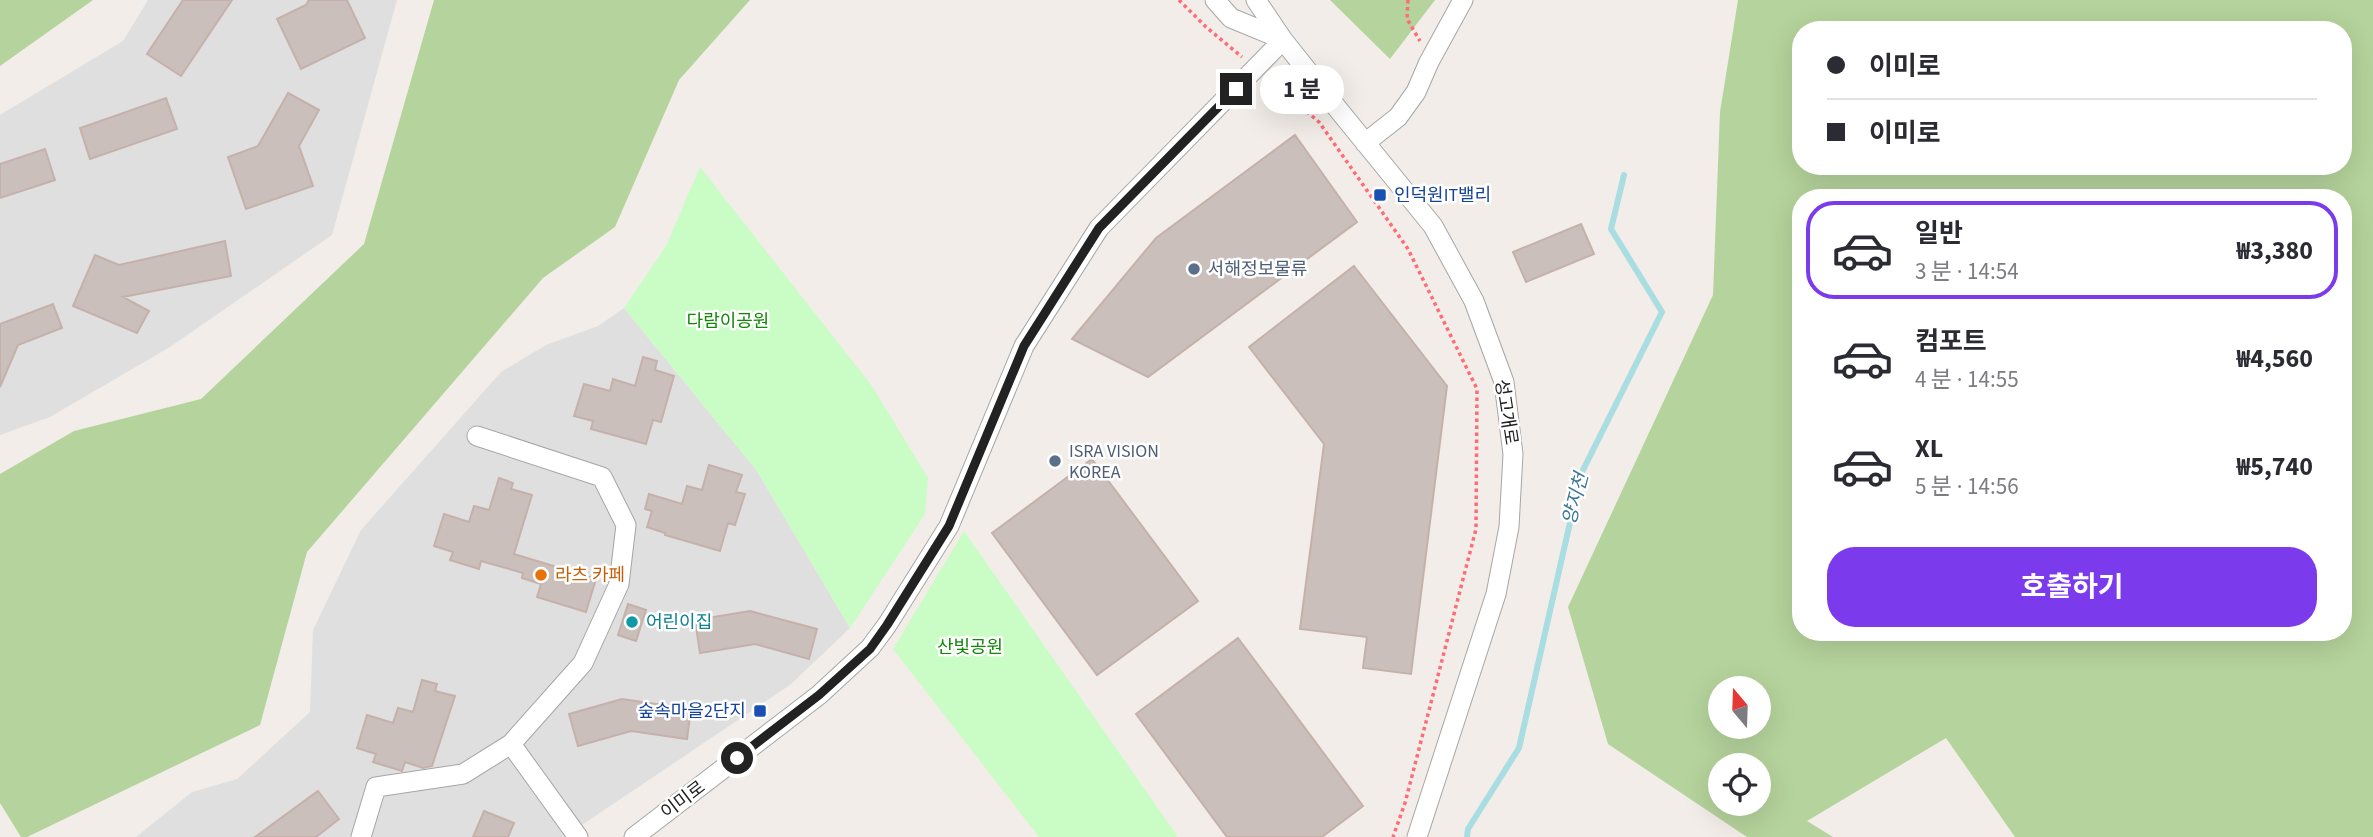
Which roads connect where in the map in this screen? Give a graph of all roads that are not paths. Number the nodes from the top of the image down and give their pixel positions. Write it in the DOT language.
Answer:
graph roads {
  1 [pos="1215,0"];
  2 [pos="1256,0"];
  3 [pos="1463,0"];
  4 [pos="1283,40"];
  5 [pos="1365,143"];
  6 [pos="477,436"];
  7 [pos="511,744"];
  8 [pos="361,837"];
  9 [pos="578,837"];
  10 [pos="634,837"];
  11 [pos="1417,837"];
  1 -- 4 [label="street, 성고개로"];
  2 -- 4 [label="street, 성고개로"];
  3 -- 5 [label="street"];
  4 -- 5 [label="street, 성고개로"];
  4 -- 10 [label="street, 이미로"];
  5 -- 11 [label="street, 성고개로"];
  6 -- 7 [label="street"];
  7 -- 8 [label="street"];
  7 -- 9 [label="street"];
}
